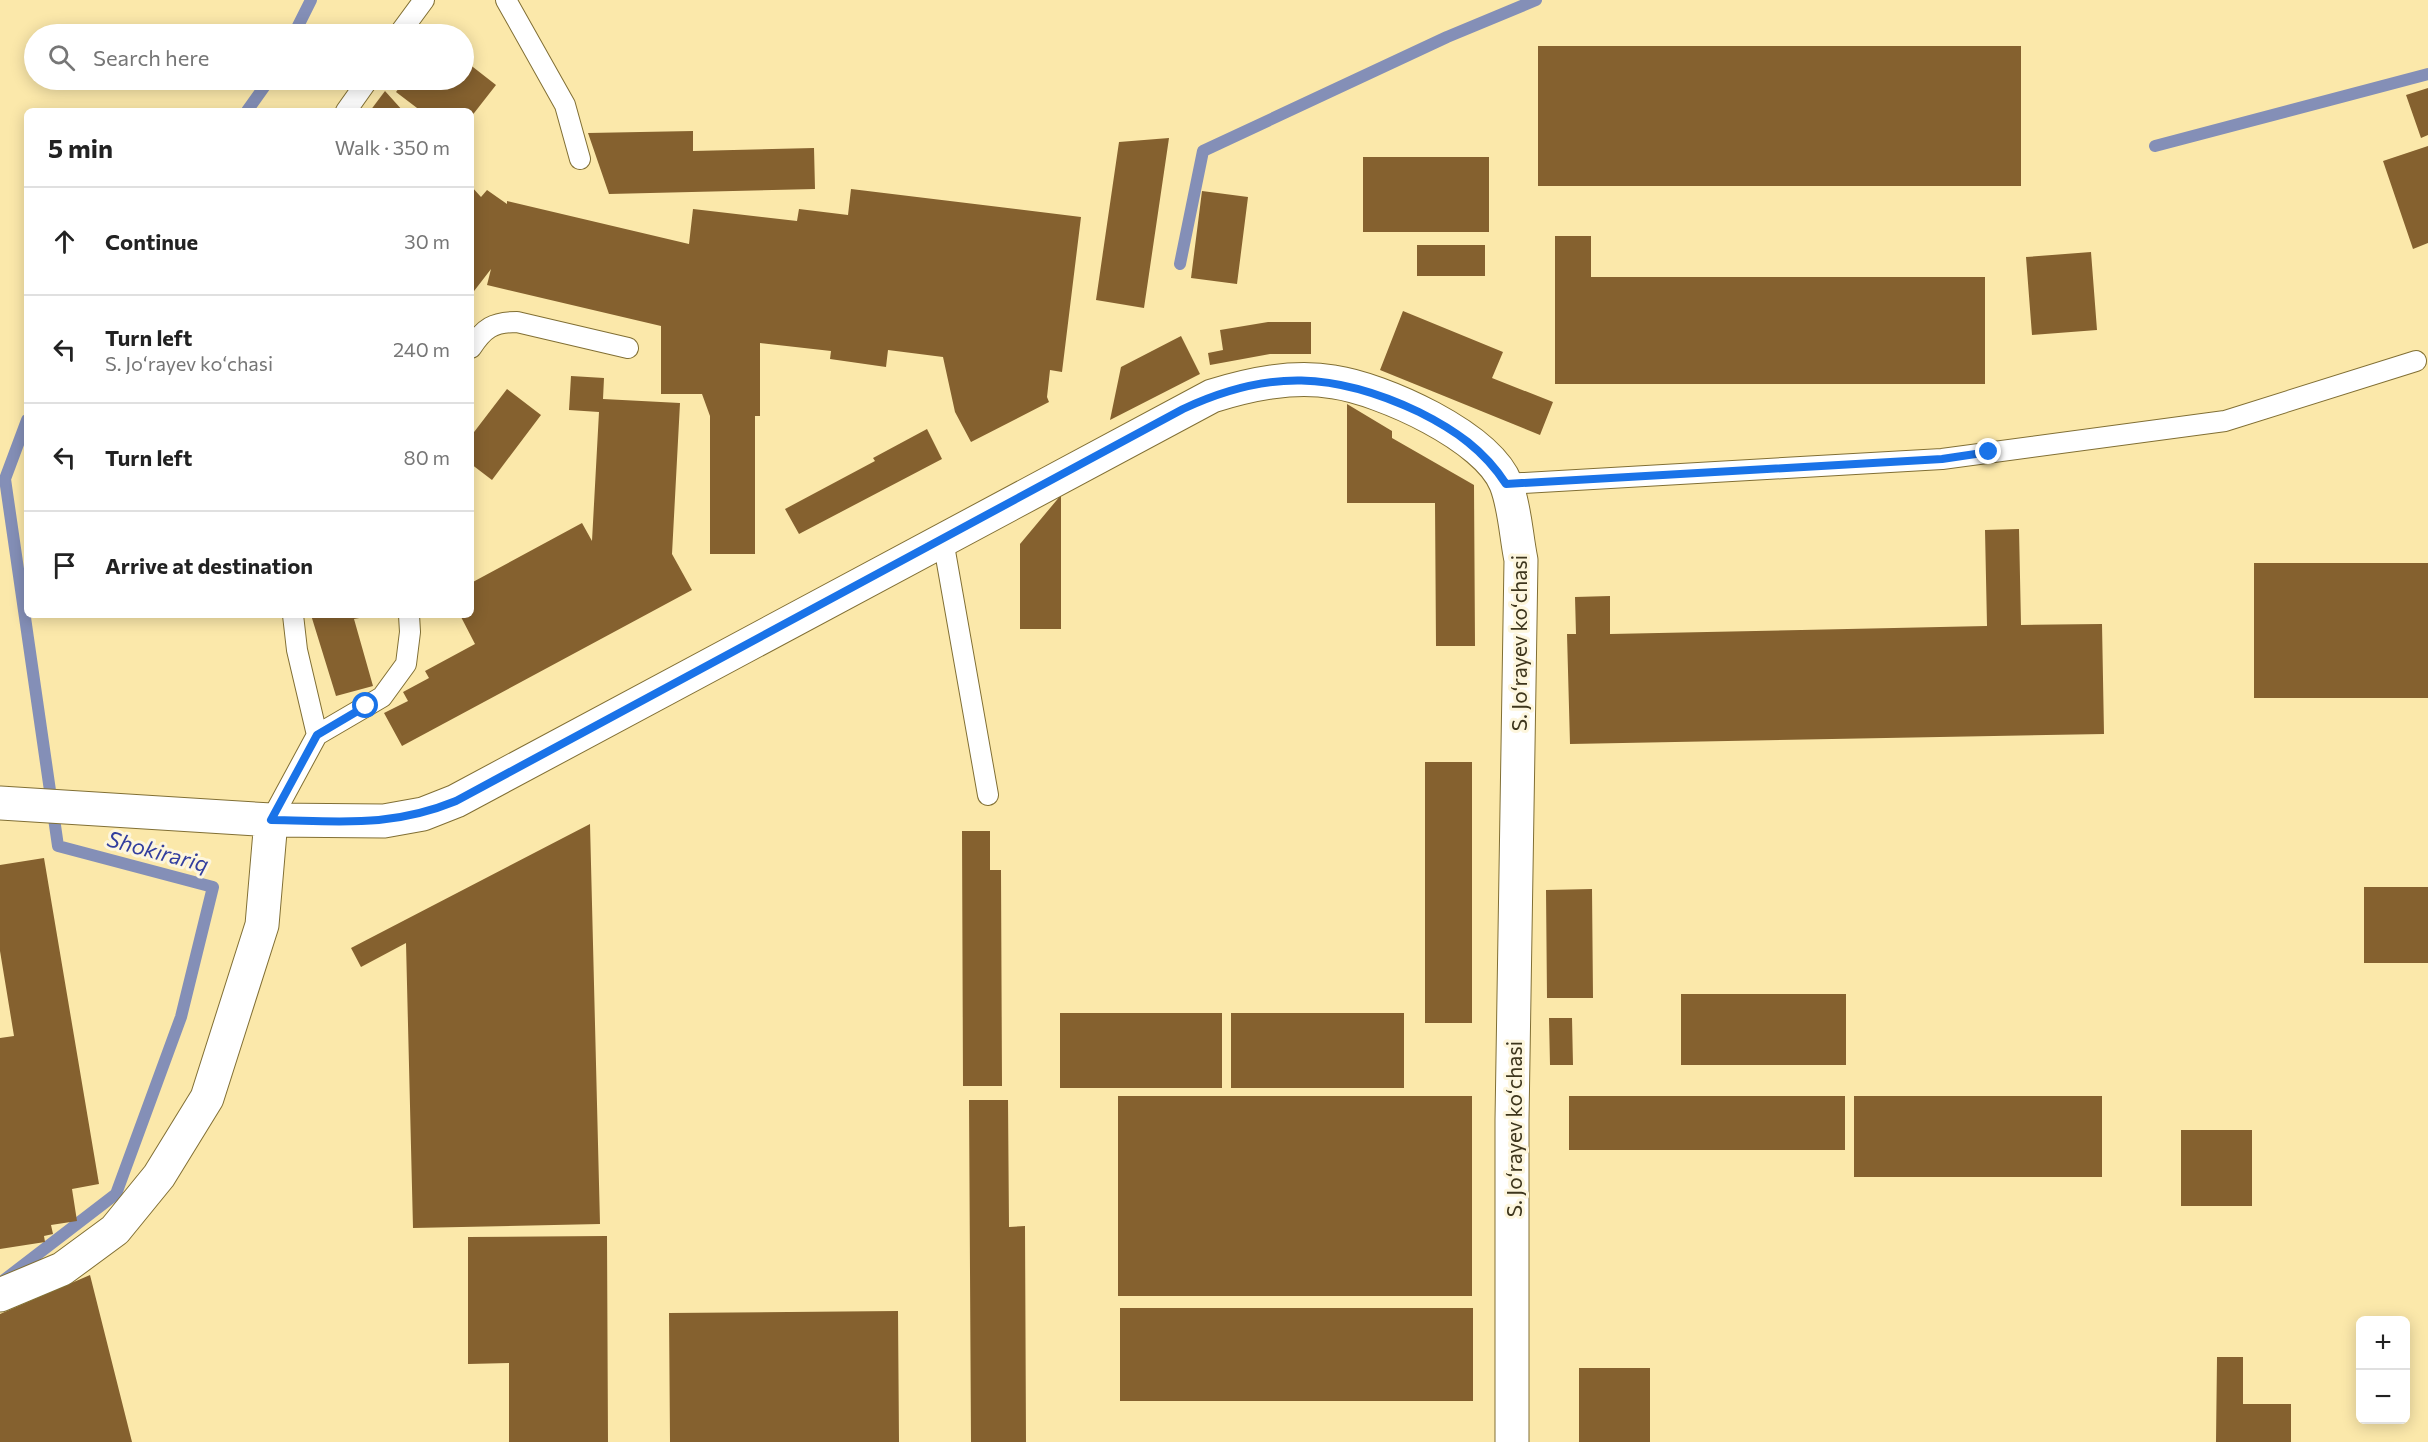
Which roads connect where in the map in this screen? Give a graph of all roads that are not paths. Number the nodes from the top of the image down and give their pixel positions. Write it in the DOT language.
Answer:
graph roads {
  1 [pos="424,0"];
  2 [pos="506,0"];
  3 [pos="406,24"];
  4 [pos="361,90"];
  5 [pos="348,108"];
  6 [pos="579,159"];
  7 [pos="474,344"];
  8 [pos="628,348"];
  9 [pos="2416,361"];
  10 [pos="1506,484"];
  11 [pos="944,540"];
  12 [pos="293,618"];
  13 [pos="409,618"];
  14 [pos="317,735"];
  15 [pos="988,795"];
  16 [pos="0,803"];
  17 [pos="271,820"];
  18 [pos="0,1294"];
  19 [pos="1512,1442"];
  1 -- 3 [label="lane"];
  2 -- 6 [label="lane"];
  4 -- 5 [label="lane"];
  7 -- 8 [label="lane"];
  9 -- 10 [label="lane"];
  10 -- 11 [label="street, S. Joʻrayev koʻchasi"];
  10 -- 19 [label="street, S. Joʻrayev koʻchasi"];
  11 -- 15 [label="lane"];
  11 -- 17 [label="street, S. Joʻrayev koʻchasi"];
  12 -- 14 [label="lane"];
  13 -- 14 [label="lane"];
  14 -- 17 [label="lane"];
  16 -- 17 [label="street, S. Joʻrayev koʻchasi"];
  17 -- 18 [label="street"];
}
